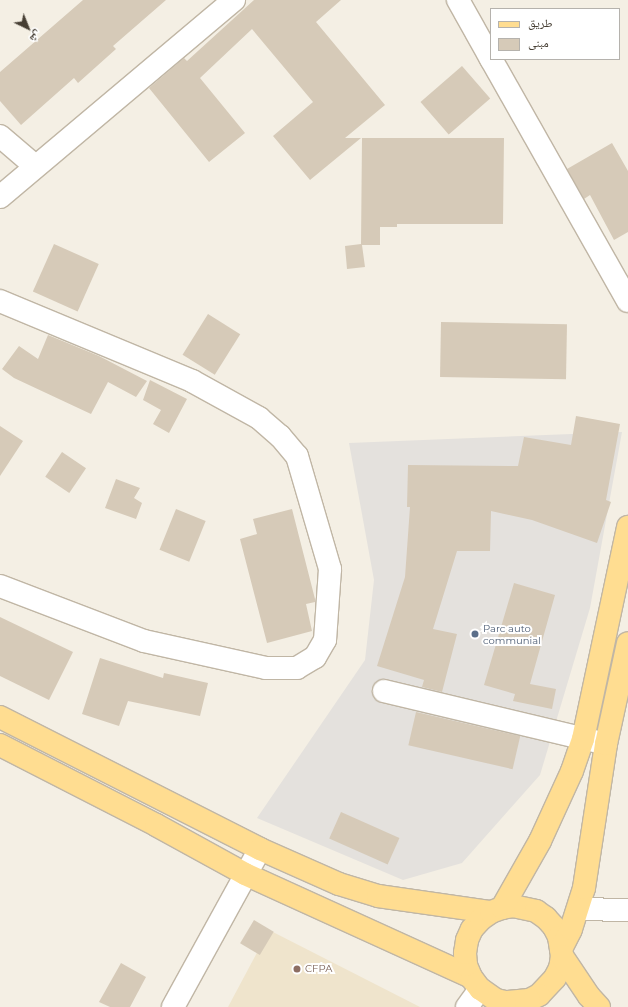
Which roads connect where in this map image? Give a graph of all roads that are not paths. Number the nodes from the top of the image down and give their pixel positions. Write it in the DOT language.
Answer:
graph roads {
  1 [pos="234,0"];
  2 [pos="458,0"];
  3 [pos="490,57"];
  4 [pos="492,60"];
  5 [pos="0,136"];
  6 [pos="35,166"];
  7 [pos="0,197"];
  8 [pos="0,301"];
  9 [pos="628,301"];
  10 [pos="628,527"];
  11 [pos="0,586"];
  12 [pos="628,642"];
  13 [pos="384,691"];
  14 [pos="0,716"];
  15 [pos="583,739"];
  16 [pos="606,744"];
  17 [pos="0,745"];
  18 [pos="260,849"];
  19 [pos="245,874"];
  20 [pos="579,909"];
  21 [pos="497,910"];
  22 [pos="628,910"];
  23 [pos="562,952"];
  24 [pos="475,983"];
  25 [pos="510,1005"];
  26 [pos="173,1007"];
  27 [pos="467,1007"];
  28 [pos="599,1007"];
  1 -- 6 [label="street"];
  2 -- 3 [label="street"];
  4 -- 9 [label="street"];
  5 -- 6 [label="street"];
  6 -- 7 [label="street"];
  8 -- 11 [label="street"];
  10 -- 15 [label="main road"];
  12 -- 16 [label="main road"];
  13 -- 15 [label="street"];
  14 -- 18 [label="main road"];
  15 -- 16 [label="street"];
  15 -- 21 [label="main road"];
  16 -- 20 [label="main road"];
  17 -- 19 [label="main road"];
  18 -- 19 [label="street"];
  18 -- 21 [label="main road"];
  19 -- 24 [label="main road"];
  19 -- 26 [label="street"];
  20 -- 22 [label="street"];
  20 -- 23 [label="main road"];
  21 -- 23 [label="main road"];
  21 -- 24 [label="main road"];
  23 -- 25 [label="main road"];
  23 -- 28 [label="main road"];
  24 -- 25 [label="main road"];
  24 -- 27 [label="street"];
}
